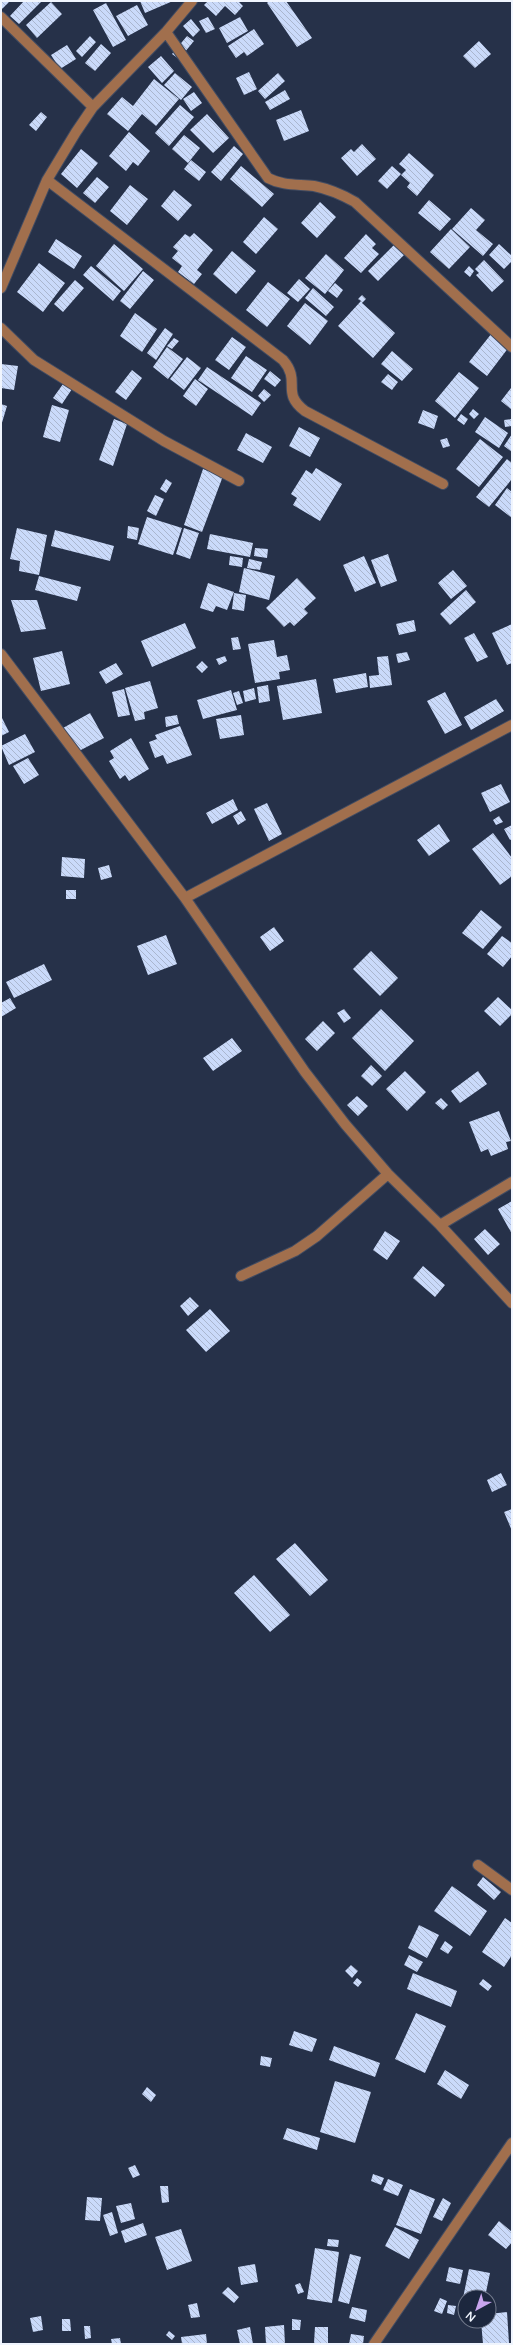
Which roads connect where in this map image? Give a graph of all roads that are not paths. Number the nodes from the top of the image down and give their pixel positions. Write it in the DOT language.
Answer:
graph roads {
  1 [pos="192,1"];
  2 [pos="1,17"];
  3 [pos="166,32"];
  4 [pos="94,107"];
  5 [pos="47,180"];
  6 [pos="2,281"];
  7 [pos="1,328"];
  8 [pos="512,347"];
  9 [pos="239,481"];
  10 [pos="443,484"];
  11 [pos="1,654"];
  12 [pos="512,725"];
  13 [pos="185,898"];
  14 [pos="388,1174"];
  15 [pos="512,1182"];
  16 [pos="440,1225"];
  17 [pos="241,1276"];
  18 [pos="512,1303"];
  19 [pos="478,1865"];
  20 [pos="512,1890"];
  21 [pos="512,2143"];
  22 [pos="374,2344"];
  1 -- 3 [label="street"];
  2 -- 4 [label="street"];
  3 -- 4 [label="street"];
  3 -- 8 [label="street"];
  4 -- 5 [label="street"];
  5 -- 6 [label="street"];
  5 -- 10 [label="street"];
  7 -- 9 [label="street"];
  11 -- 13 [label="street"];
  12 -- 13 [label="street"];
  13 -- 14 [label="street"];
  14 -- 16 [label="street"];
  14 -- 17 [label="street"];
  15 -- 16 [label="street"];
  16 -- 18 [label="street"];
  19 -- 20 [label="street"];
  21 -- 22 [label="street"];
}
